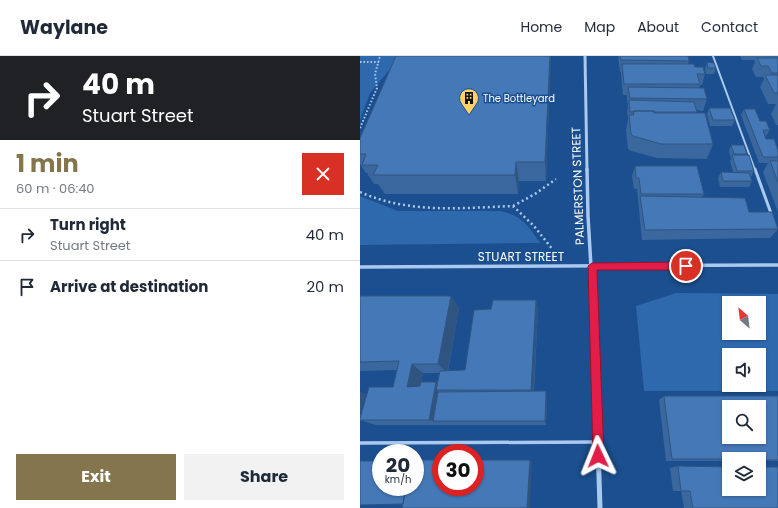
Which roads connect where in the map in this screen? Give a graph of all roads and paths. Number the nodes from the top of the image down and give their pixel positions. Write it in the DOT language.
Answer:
graph roads {
  1 [pos="380,56"];
  2 [pos="584,56"];
  3 [pos="714,56"];
  4 [pos="360,62"];
  5 [pos="379,62"];
  6 [pos="360,128"];
  7 [pos="556,179"];
  8 [pos="360,192"];
  9 [pos="513,206"];
  10 [pos="773,217"];
  11 [pos="778,265"];
  12 [pos="567,266"];
  13 [pos="592,266"];
  14 [pos="360,267"];
  15 [pos="598,442"];
  16 [pos="360,443"];
  17 [pos="600,508"];
  1 -- 5 [label="path"];
  2 -- 13 [label="street, PALMERSTON STREET"];
  3 -- 10 [label="lane"];
  4 -- 5 [label="path"];
  5 -- 6 [label="path"];
  7 -- 9 [label="path"];
  8 -- 9 [label="path"];
  9 -- 12 [label="path"];
  11 -- 13 [label="street, STUART STREET"];
  12 -- 13 [label="street, STUART STREET"];
  12 -- 14 [label="street, STUART STREET"];
  13 -- 15 [label="street, PALMERSTON STREET"];
  15 -- 16 [label="lane"];
  15 -- 17 [label="street, PALMERSTON STREET"];
}
